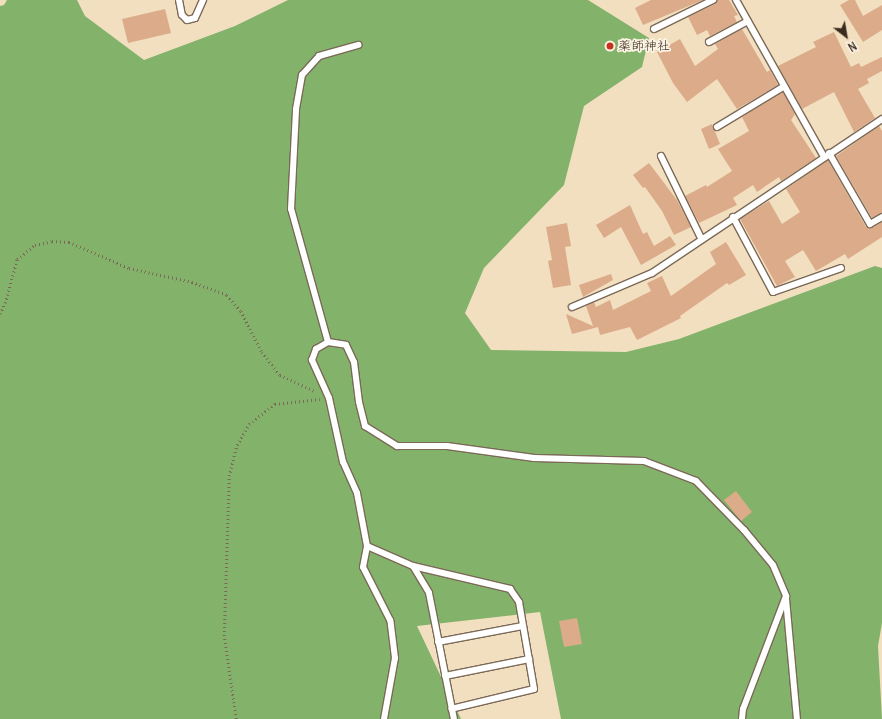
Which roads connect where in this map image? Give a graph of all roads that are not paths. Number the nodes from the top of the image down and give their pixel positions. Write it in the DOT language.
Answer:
graph roads {
  1 [pos="179,0"];
  2 [pos="203,0"];
  3 [pos="713,0"];
  4 [pos="736,0"];
  5 [pos="748,21"];
  6 [pos="654,30"];
  7 [pos="709,42"];
  8 [pos="358,45"];
  9 [pos="783,87"];
  10 [pos="882,119"];
  11 [pos="717,127"];
  12 [pos="826,155"];
  13 [pos="661,156"];
  14 [pos="733,217"];
  15 [pos="882,217"];
  16 [pos="702,240"];
  17 [pos="841,268"];
  18 [pos="572,307"];
  19 [pos="328,342"];
  20 [pos="367,546"];
  21 [pos="413,566"];
  22 [pos="786,596"];
  23 [pos="523,626"];
  24 [pos="438,642"];
  25 [pos="529,659"];
  26 [pos="445,676"];
  27 [pos="451,709"];
  28 [pos="384,719"];
  29 [pos="454,719"];
  30 [pos="742,719"];
  31 [pos="797,719"];
  1 -- 2 [label="lane"];
  3 -- 6 [label="lane"];
  4 -- 5 [label="lane"];
  5 -- 7 [label="lane"];
  5 -- 9 [label="lane"];
  8 -- 19 [label="lane"];
  9 -- 11 [label="lane"];
  9 -- 12 [label="lane"];
  10 -- 12 [label="lane"];
  12 -- 14 [label="lane"];
  12 -- 15 [label="lane"];
  13 -- 16 [label="lane"];
  14 -- 16 [label="lane"];
  14 -- 17 [label="lane"];
  16 -- 18 [label="lane"];
  19 -- 20 [label="lane"];
  19 -- 22 [label="lane"];
  20 -- 21 [label="lane"];
  20 -- 28 [label="lane"];
  21 -- 23 [label="lane"];
  21 -- 24 [label="lane"];
  22 -- 30 [label="lane"];
  22 -- 31 [label="lane"];
  23 -- 24 [label="lane"];
  23 -- 25 [label="lane"];
  24 -- 26 [label="lane"];
  25 -- 26 [label="lane"];
  25 -- 27 [label="lane"];
  26 -- 27 [label="lane"];
  27 -- 29 [label="lane"];
}
